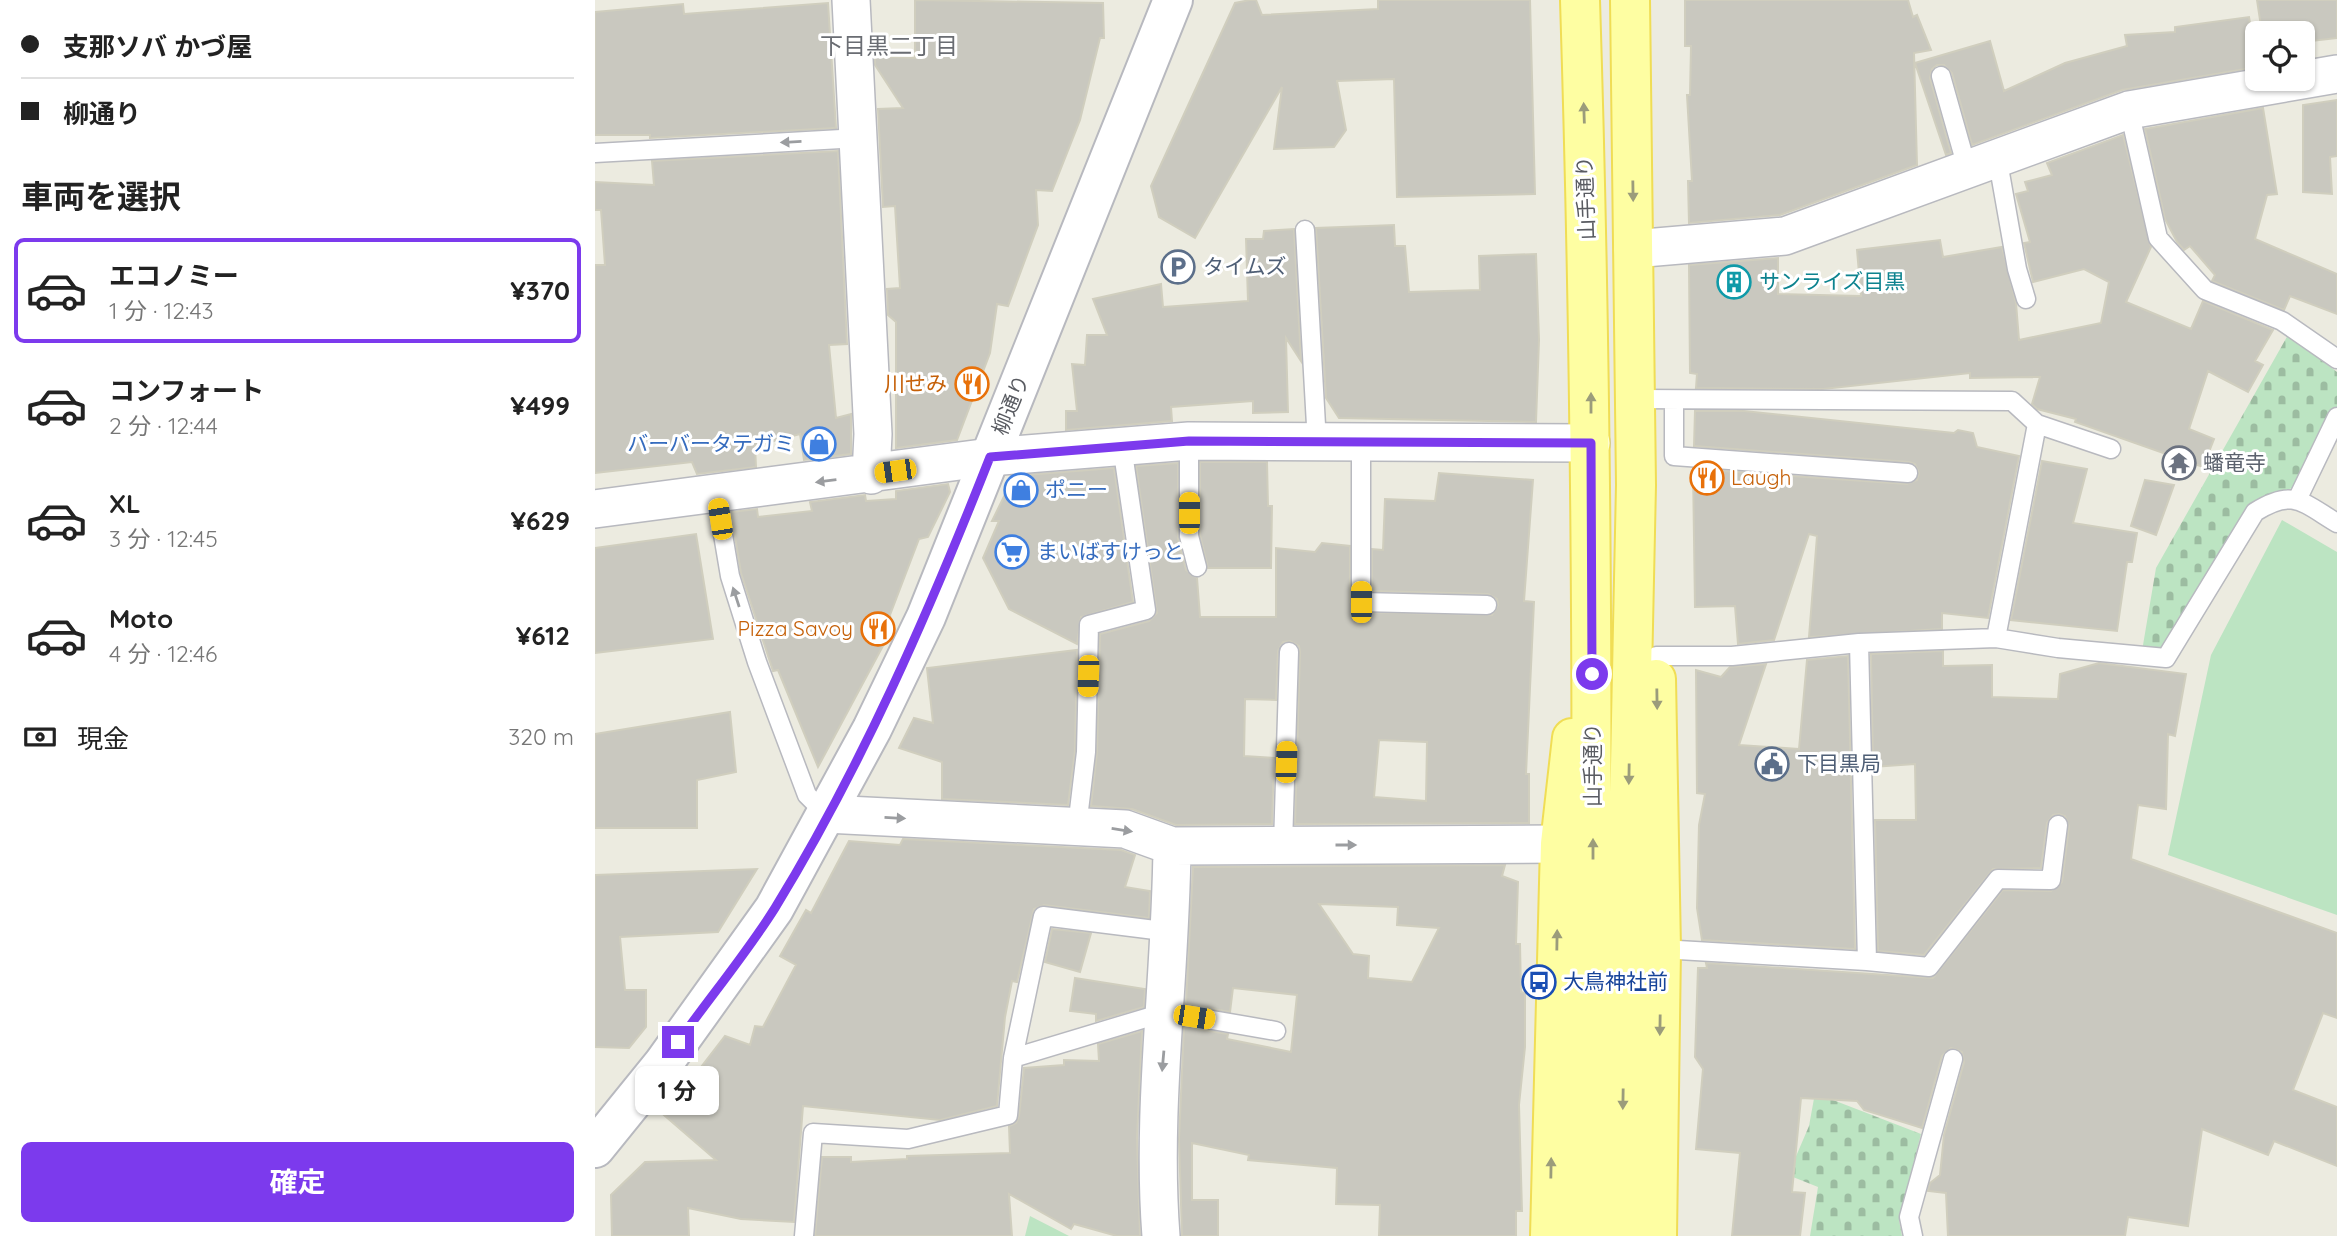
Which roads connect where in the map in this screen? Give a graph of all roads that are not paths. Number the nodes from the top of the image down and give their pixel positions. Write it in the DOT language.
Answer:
graph roads {
  1 [pos="851,0"];
  2 [pos="1173,0"];
  3 [pos="1580,0"];
  4 [pos="1630,0"];
  5 [pos="2337,75"];
  6 [pos="1941,76"];
  7 [pos="2129,110"];
  8 [pos="859,138"];
  9 [pos="595,153"];
  10 [pos="1982,162"];
  11 [pos="1305,230"];
  12 [pos="1633,249"];
  13 [pos="2026,299"];
  14 [pos="2337,359"];
  15 [pos="1636,399"];
  16 [pos="1674,400"];
  17 [pos="2337,418"];
  18 [pos="2037,424"];
  19 [pos="1189,441"];
  20 [pos="1360,442"];
  21 [pos="1317,443"];
  22 [pos="1591,443"];
  23 [pos="1122,446"];
  24 [pos="2111,449"];
  25 [pos="990,457"];
  26 [pos="1908,473"];
  27 [pos="871,475"];
  28 [pos="1636,485"];
  29 [pos="716,494"];
  30 [pos="2297,500"];
  31 [pos="595,509"];
  32 [pos="2337,523"];
  33 [pos="1197,567"];
  34 [pos="1591,570"];
  35 [pos="1487,606"];
  36 [pos="1996,638"];
  37 [pos="1859,643"];
  38 [pos="1289,652"];
  39 [pos="1656,656"];
  40 [pos="826,814"];
  41 [pos="2058,825"];
  42 [pos="1077,827"];
  43 [pos="1560,844"];
  44 [pos="1283,845"];
  45 [pos="1172,846"];
  46 [pos="1171,932"];
  47 [pos="1661,949"];
  48 [pos="1867,961"];
  49 [pos="1166,1012"];
  50 [pos="1276,1031"];
  51 [pos="1013,1058"];
  52 [pos="1953,1059"];
  53 [pos="595,1148"];
  54 [pos="804,1236"];
  55 [pos="1161,1236"];
  56 [pos="1550,1236"];
  57 [pos="1588,1236"];
  58 [pos="1620,1236"];
  59 [pos="1657,1236"];
  60 [pos="1913,1236"];
  1 -- 8 [label="street"];
  2 -- 25 [label="street, 柳通り"];
  22 -- 3 [label="main road, 山手通り, one-way"];
  4 -- 12 [label="main road, 山手通り, one-way"];
  5 -- 7 [label="street"];
  6 -- 10 [label="lane"];
  7 -- 10 [label="street"];
  7 -- 14 [label="lane"];
  8 -- 9 [label="lane, one-way"];
  8 -- 27 [label="street"];
  10 -- 12 [label="street"];
  10 -- 13 [label="lane"];
  11 -- 21 [label="lane"];
  12 -- 15 [label="main road, 山手通り"];
  15 -- 16 [label="lane"];
  15 -- 28 [label="main road, 山手通り"];
  16 -- 18 [label="lane"];
  16 -- 26 [label="lane"];
  17 -- 30 [label="lane"];
  18 -- 24 [label="lane"];
  18 -- 36 [label="lane"];
  19 -- 21 [label="street"];
  19 -- 23 [label="street"];
  19 -- 33 [label="lane"];
  20 -- 21 [label="street"];
  20 -- 22 [label="street"];
  20 -- 35 [label="lane"];
  22 -- 34 [label="main road, 山手通り"];
  23 -- 25 [label="street"];
  23 -- 42 [label="lane"];
  25 -- 27 [label="street"];
  25 -- 40 [label="street, 柳通り"];
  27 -- 29 [label="street, one-way"];
  28 -- 39 [label="main road"];
  28 -- 58 [label="main road, 山手通り, one-way"];
  29 -- 31 [label="street"];
  40 -- 29 [label="lane, one-way"];
  30 -- 32 [label="lane"];
  30 -- 36 [label="lane"];
  34 -- 43 [label="main road"];
  57 -- 34 [label="main road, 山手通り, one-way"];
  36 -- 37 [label="lane"];
  37 -- 39 [label="lane"];
  37 -- 48 [label="lane"];
  38 -- 44 [label="lane"];
  39 -- 47 [label="main road, one-way"];
  40 -- 42 [label="street, one-way"];
  40 -- 53 [label="street, 柳通り"];
  41 -- 48 [label="lane"];
  42 -- 45 [label="street, one-way"];
  44 -- 43 [label="street, one-way"];
  56 -- 43 [label="main road, one-way"];
  44 -- 45 [label="street"];
  45 -- 46 [label="street"];
  46 -- 49 [label="street"];
  46 -- 51 [label="lane"];
  47 -- 48 [label="lane"];
  47 -- 59 [label="main road, one-way"];
  49 -- 50 [label="lane"];
  49 -- 51 [label="lane"];
  49 -- 55 [label="street, one-way"];
  51 -- 54 [label="lane"];
  52 -- 60 [label="lane"];
}
